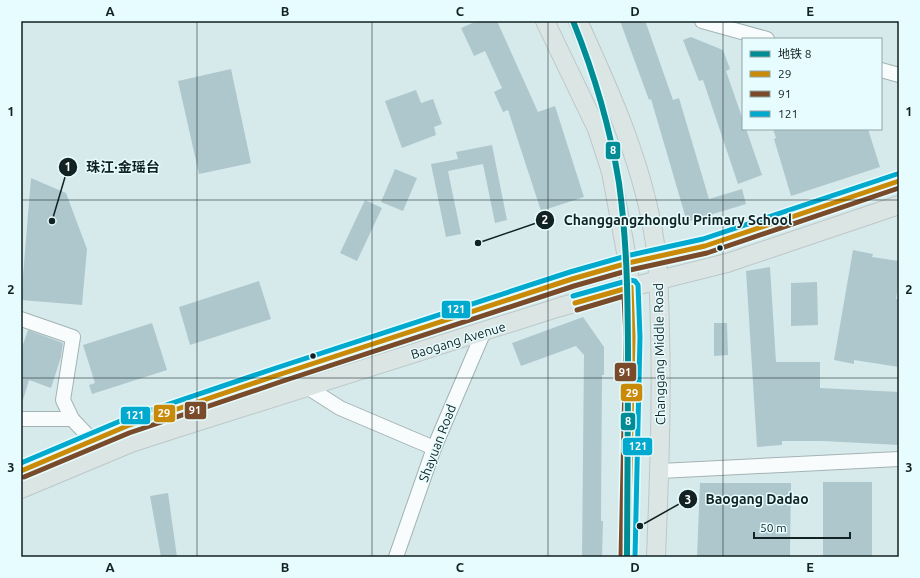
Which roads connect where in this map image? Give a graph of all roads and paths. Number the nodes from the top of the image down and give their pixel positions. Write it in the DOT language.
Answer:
graph roads {
  1 [pos="545,21"];
  2 [pos="578,21"];
  3 [pos="702,21"];
  4 [pos="763,38"];
  5 [pos="882,70"];
  6 [pos="899,75"];
  7 [pos="899,181"];
  8 [pos="899,205"];
  9 [pos="656,257"];
  10 [pos="628,263"];
  11 [pos="658,280"];
  12 [pos="631,287"];
  13 [pos="21,319"];
  14 [pos="484,331"];
  15 [pos="307,387"];
  16 [pos="21,419"];
  17 [pos="72,419"];
  18 [pos="92,440"];
  19 [pos="434,448"];
  20 [pos="899,459"];
  21 [pos="21,471"];
  22 [pos="660,471"];
  23 [pos="21,489"];
  24 [pos="396,557"];
  25 [pos="628,557"];
  26 [pos="656,557"];
  1 -- 10 [label="main road, Changgang Middle Road"];
  2 -- 9 [label="main road, Changgang Middle Road"];
  3 -- 4 [label="street"];
  5 -- 6 [label="street"];
  7 -- 9 [label="main road, Baogang Avenue"];
  8 -- 11 [label="main road, Baogang Avenue"];
  9 -- 10 [label="main road, Baogang Avenue"];
  9 -- 11 [label="main road, Changgang Middle Road"];
  10 -- 12 [label="main road, Changgang Middle Road"];
  10 -- 18 [label="main road, Baogang Avenue"];
  11 -- 12 [label="main road, Baogang Avenue"];
  11 -- 22 [label="main road, Changgang Middle Road"];
  12 -- 14 [label="main road, Baogang Avenue"];
  12 -- 25 [label="main road, Changgang Middle Road"];
  13 -- 17 [label="street"];
  14 -- 15 [label="main road, Baogang Avenue"];
  14 -- 19 [label="street, Shayuan Road"];
  15 -- 19 [label="street"];
  15 -- 23 [label="main road, Baogang Avenue"];
  16 -- 17 [label="street"];
  17 -- 18 [label="street"];
  18 -- 21 [label="main road, Baogang Avenue"];
  19 -- 24 [label="street, Shayuan Road"];
  20 -- 22 [label="street"];
  22 -- 26 [label="main road, Changgang Middle Road"];
}
